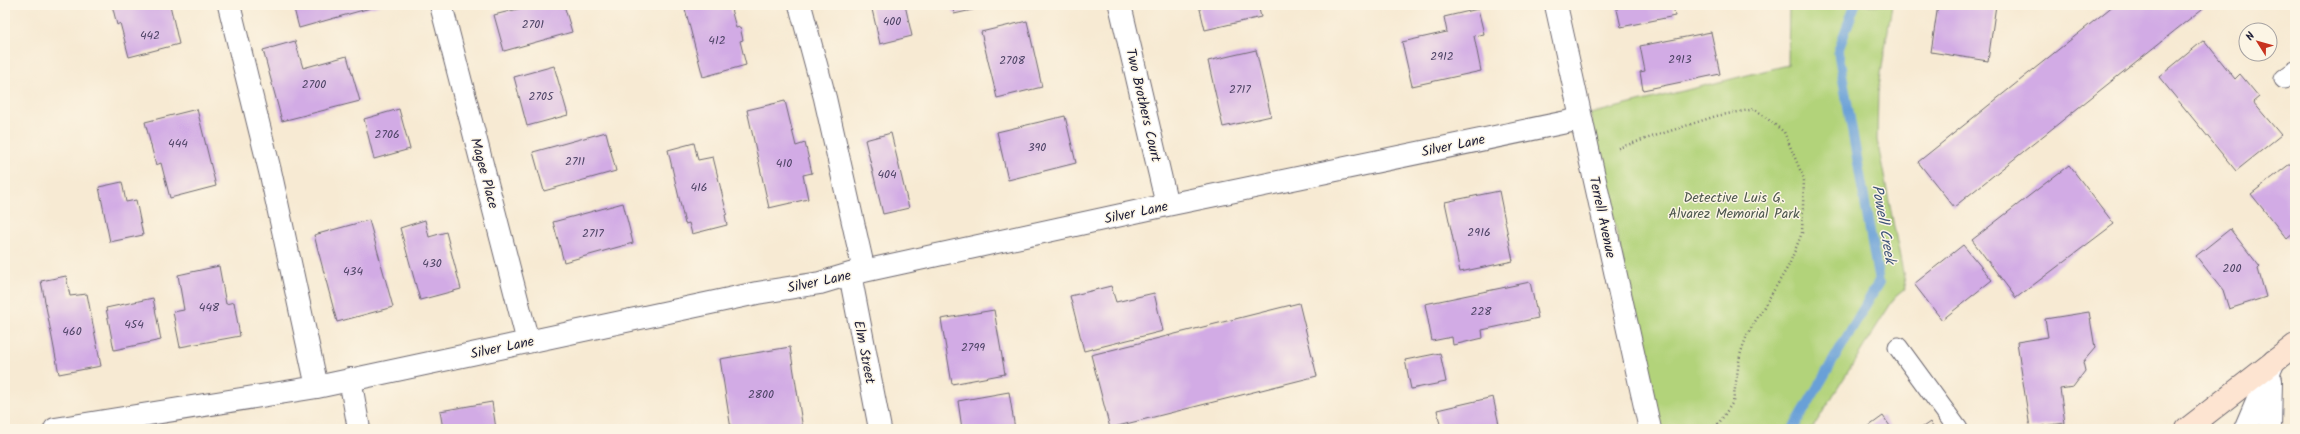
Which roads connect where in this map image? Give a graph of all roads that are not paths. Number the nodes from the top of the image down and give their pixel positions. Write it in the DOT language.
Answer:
graph roads {
  1 [pos="229,5"];
  2 [pos="441,5"];
  3 [pos="800,5"];
  4 [pos="1120,5"];
  5 [pos="1556,5"];
  6 [pos="1581,119"];
  7 [pos="1167,205"];
  8 [pos="857,273"];
  9 [pos="528,342"];
  10 [pos="2295,345"];
  11 [pos="1898,347"];
  12 [pos="2274,361"];
  13 [pos="350,379"];
  14 [pos="317,387"];
  15 [pos="55,429"];
  16 [pos="359,429"];
  17 [pos="880,429"];
  18 [pos="1650,429"];
  19 [pos="1958,429"];
  20 [pos="2187,429"];
  21 [pos="2245,429"];
  22 [pos="2270,429"];
  1 -- 14 [label="street"];
  2 -- 9 [label="street, Magee Place"];
  3 -- 8 [label="street, Elm Street"];
  4 -- 7 [label="street, Two Brothers Court"];
  5 -- 6 [label="street, Terrell Avenue"];
  6 -- 7 [label="street, Silver Lane"];
  6 -- 18 [label="street, Terrell Avenue"];
  7 -- 8 [label="street, Silver Lane"];
  8 -- 9 [label="street, Silver Lane"];
  8 -- 17 [label="street, Elm Street"];
  9 -- 13 [label="street, Silver Lane"];
  10 -- 12 [label="main road"];
  11 -- 19 [label="lane"];
  12 -- 20 [label="main road"];
  12 -- 21 [label="street"];
  12 -- 22 [label="street"];
  13 -- 14 [label="street, Silver Lane"];
  13 -- 16 [label="street"];
  14 -- 15 [label="street, Silver Lane"];
}
